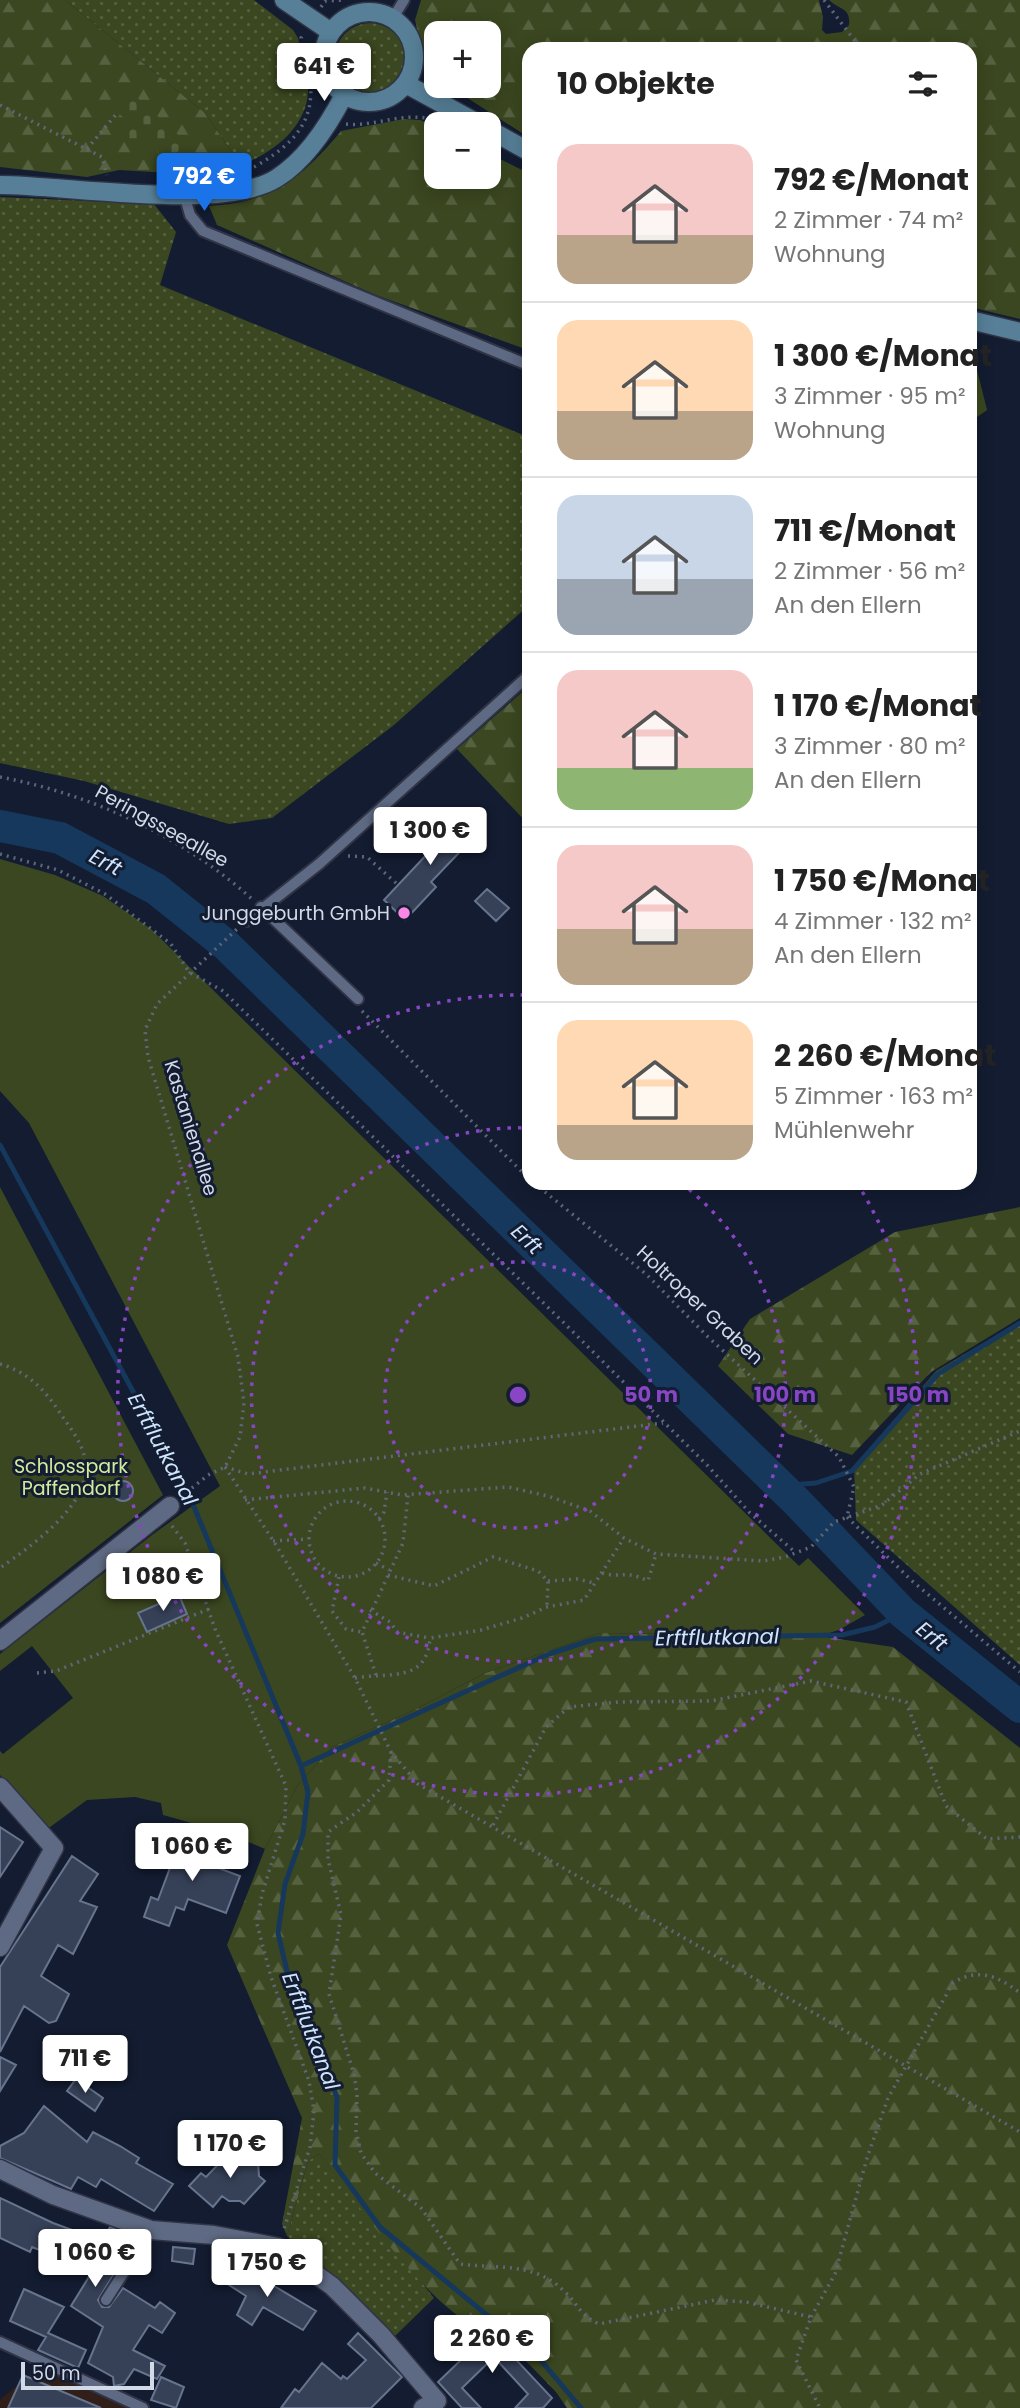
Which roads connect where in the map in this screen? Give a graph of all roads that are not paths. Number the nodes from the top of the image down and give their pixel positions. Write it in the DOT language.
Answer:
graph roads {
  1 [pos="284,0"];
  2 [pos="404,0"];
  3 [pos="393,19"];
  4 [pos="331,32"];
  5 [pos="406,84"];
  6 [pos="344,95"];
  7 [pos="457,112"];
  8 [pos="501,136"];
  9 [pos="522,149"];
  10 [pos="0,185"];
  11 [pos="184,194"];
  12 [pos="977,322"];
  13 [pos="1020,332"];
  14 [pos="522,363"];
  15 [pos="522,681"];
  16 [pos="261,907"];
  17 [pos="247,921"];
  18 [pos="358,999"];
  19 [pos="166,1510"];
  20 [pos="0,1642"];
  21 [pos="0,1787"];
  22 [pos="0,1947"];
  23 [pos="0,2169"];
  24 [pos="151,2230"];
  25 [pos="107,2300"];
  26 [pos="0,2342"];
  27 [pos="430,2405"];
  28 [pos="143,2408"];
  1 -- 4 [label="main road"];
  2 -- 3 [label="lane"];
  3 -- 4 [label="main road"];
  3 -- 5 [label="main road"];
  4 -- 6 [label="main road"];
  5 -- 6 [label="main road"];
  5 -- 7 [label="main road"];
  6 -- 11 [label="main road"];
  8 -- 9 [label="main road"];
  10 -- 11 [label="main road"];
  11 -- 14 [label="lane"];
  12 -- 13 [label="main road"];
  15 -- 16 [label="lane"];
  16 -- 17 [label="lane"];
  16 -- 18 [label="lane"];
  19 -- 20 [label="street"];
  21 -- 22 [label="street"];
  23 -- 24 [label="street"];
  24 -- 25 [label="lane"];
  24 -- 27 [label="street"];
  26 -- 28 [label="lane"];
}
